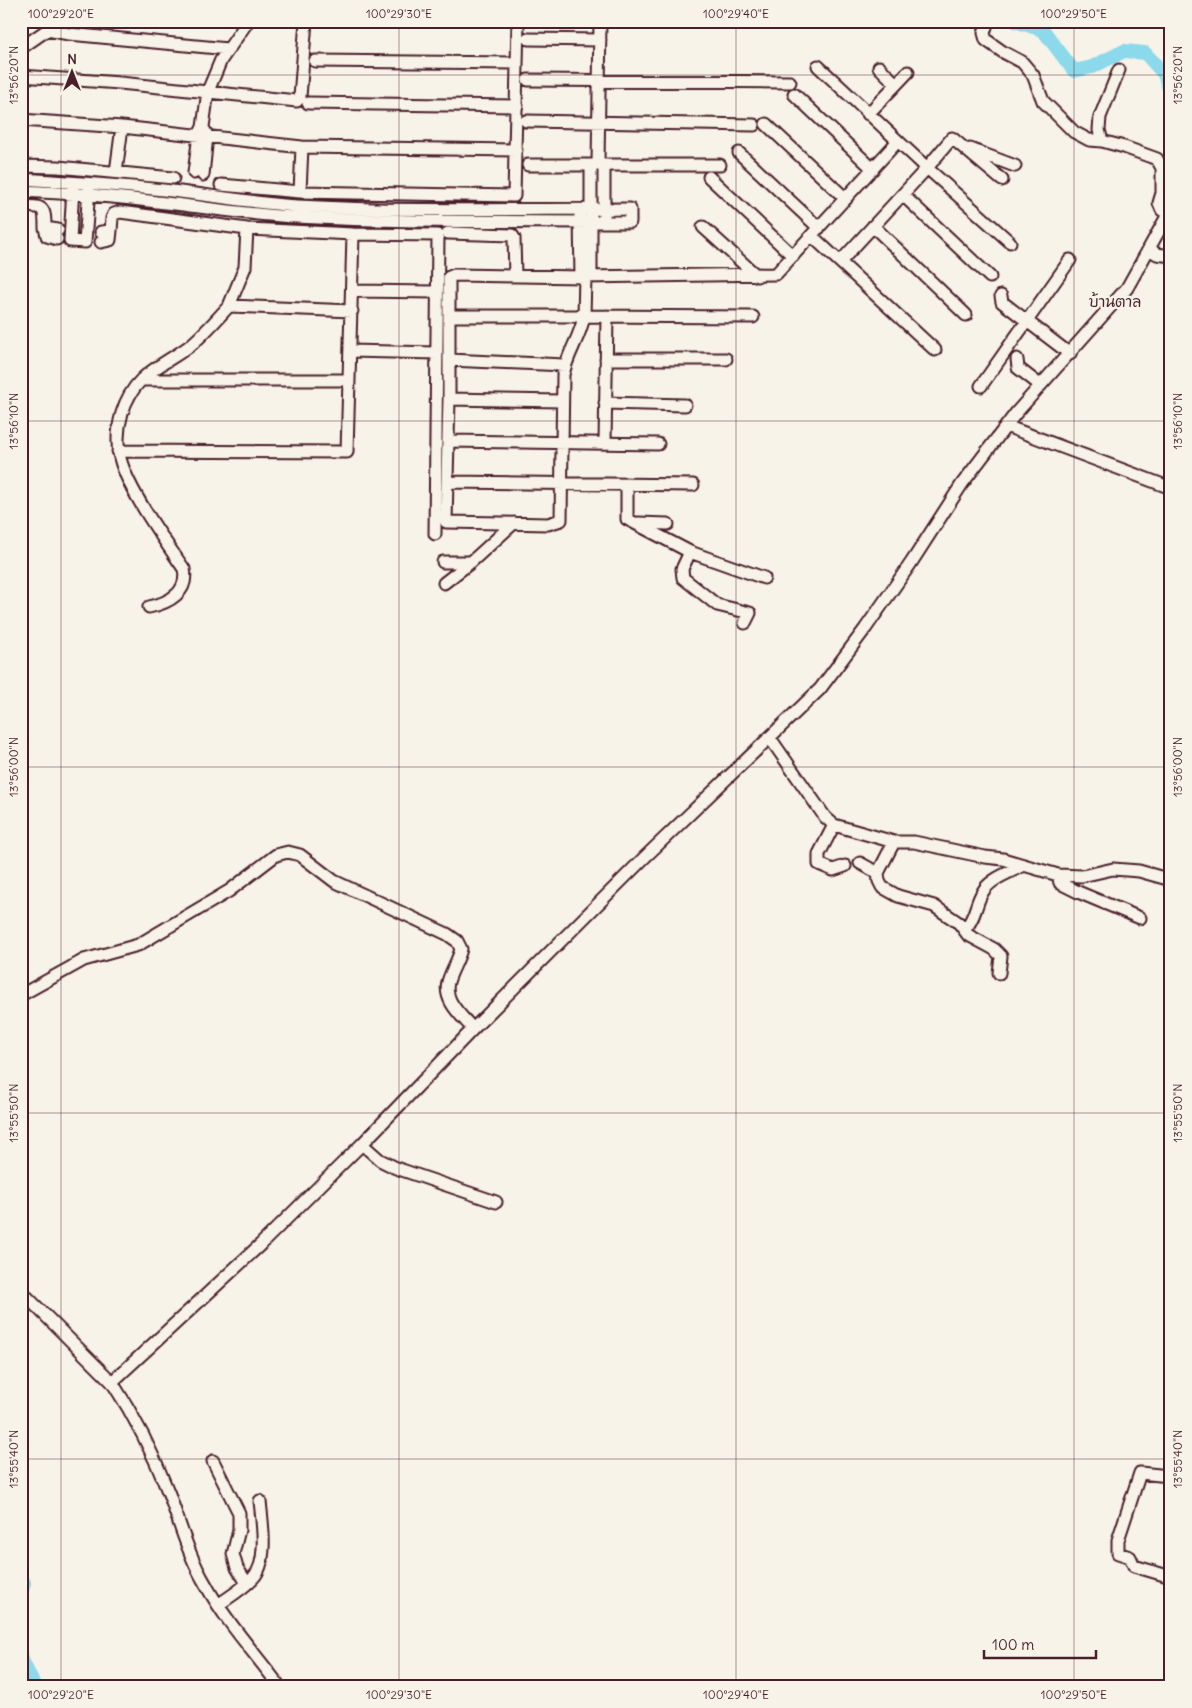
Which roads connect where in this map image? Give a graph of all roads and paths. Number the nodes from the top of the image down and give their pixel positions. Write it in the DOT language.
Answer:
graph roads {
  1 [pos="60,21"];
  2 [pos="248,21"];
  3 [pos="306,21"];
  4 [pos="518,21"];
  5 [pos="600,21"];
  6 [pos="988,21"];
  7 [pos="47,30"];
  8 [pos="528,38"];
  9 [pos="600,40"];
  10 [pos="21,48"];
  11 [pos="228,49"];
  12 [pos="314,61"];
  13 [pos="517,63"];
  14 [pos="818,66"];
  15 [pos="879,67"];
  16 [pos="1119,70"];
  17 [pos="908,72"];
  18 [pos="21,76"];
  19 [pos="528,80"];
  20 [pos="600,81"];
  21 [pos="790,82"];
  22 [pos="896,84"];
  23 [pos="208,92"];
  24 [pos="794,94"];
  25 [pos="308,103"];
  26 [pos="517,106"];
  27 [pos="868,114"];
  28 [pos="21,120"];
  29 [pos="526,121"];
  30 [pos="599,122"];
  31 [pos="122,127"];
  32 [pos="203,132"];
  33 [pos="898,141"];
  34 [pos="1102,141"];
  35 [pos="959,144"];
  36 [pos="302,147"];
  37 [pos="516,150"];
  38 [pos="738,153"];
  39 [pos="528,165"];
  40 [pos="598,165"];
  41 [pos="720,165"];
  42 [pos="21,166"];
  43 [pos="1015,166"];
  44 [pos="927,168"];
  45 [pos="873,169"];
  46 [pos="116,172"];
  47 [pos="710,177"];
  48 [pos="173,178"];
  49 [pos="21,179"];
  50 [pos="1002,180"];
  51 [pos="74,182"];
  52 [pos="89,183"];
  53 [pos="221,185"];
  54 [pos="21,191"];
  55 [pos="300,192"];
  56 [pos="73,194"];
  57 [pos="88,195"];
  58 [pos="196,195"];
  59 [pos="904,196"];
  60 [pos="846,199"];
  61 [pos="21,206"];
  62 [pos="194,207"];
  63 [pos="514,209"];
  64 [pos="604,209"];
  65 [pos="296,211"];
  66 [pos="1170,211"];
  67 [pos="426,215"];
  68 [pos="585,215"];
  69 [pos="513,222"];
  70 [pos="604,222"];
  71 [pos="873,226"];
  72 [pos="703,227"];
  73 [pos="247,229"];
  74 [pos="815,232"];
  75 [pos="448,233"];
  76 [pos="353,234"];
  77 [pos="64,235"];
  78 [pos="96,236"];
  79 [pos="1010,242"];
  80 [pos="1149,249"];
  81 [pos="793,256"];
  82 [pos="1171,256"];
  83 [pos="1070,260"];
  84 [pos="840,262"];
  85 [pos="516,276"];
  86 [pos="586,276"];
  87 [pos="757,276"];
  88 [pos="990,277"];
  89 [pos="352,292"];
  90 [pos="437,292"];
  91 [pos="1001,296"];
  92 [pos="229,306"];
  93 [pos="352,311"];
  94 [pos="966,314"];
  95 [pos="449,316"];
  96 [pos="584,316"];
  97 [pos="607,316"];
  98 [pos="753,317"];
  99 [pos="1026,322"];
  100 [pos="935,350"];
  101 [pos="350,351"];
  102 [pos="437,353"];
  103 [pos="1070,354"];
  104 [pos="606,359"];
  105 [pos="726,359"];
  106 [pos="1016,359"];
  107 [pos="449,360"];
  108 [pos="565,365"];
  109 [pos="141,380"];
  110 [pos="349,380"];
  111 [pos="1040,385"];
  112 [pos="981,386"];
  113 [pos="449,400"];
  114 [pos="562,401"];
  115 [pos="605,403"];
  116 [pos="685,404"];
  117 [pos="1006,426"];
  118 [pos="448,441"];
  119 [pos="562,443"];
  120 [pos="605,443"];
  121 [pos="658,444"];
  122 [pos="118,451"];
  123 [pos="447,482"];
  124 [pos="562,483"];
  125 [pos="627,484"];
  126 [pos="693,484"];
  127 [pos="1171,488"];
  128 [pos="514,523"];
  129 [pos="634,523"];
  130 [pos="668,524"];
  131 [pos="435,534"];
  132 [pos="690,552"];
  133 [pos="443,562"];
  134 [pos="471,562"];
  135 [pos="764,578"];
  136 [pos="444,582"];
  137 [pos="149,607"];
  138 [pos="745,623"];
  139 [pos="770,738"];
  140 [pos="834,825"];
  141 [pos="894,842"];
  142 [pos="860,863"];
  143 [pos="1024,865"];
  144 [pos="845,866"];
  145 [pos="878,873"];
  146 [pos="1058,875"];
  147 [pos="1171,880"];
  148 [pos="1140,918"];
  149 [pos="965,929"];
  150 [pos="999,973"];
  151 [pos="21,995"];
  152 [pos="473,1029"];
  153 [pos="362,1144"];
  154 [pos="496,1202"];
  155 [pos="21,1291"];
  156 [pos="112,1382"];
  157 [pos="213,1461"];
  158 [pos="1171,1468"];
  159 [pos="260,1501"];
  160 [pos="1171,1577"];
  161 [pos="247,1583"];
  162 [pos="218,1605"];
  163 [pos="280,1687"];
  1 -- 7 [label="street"];
  2 -- 11 [label="street"];
  3 -- 23 [label="street"];
  4 -- 13 [label="street"];
  5 -- 9 [label="street"];
  6 -- 34 [label="street"];
  7 -- 10 [label="street"];
  7 -- 11 [label="street"];
  8 -- 9 [label="street"];
  9 -- 20 [label="street"];
  11 -- 23 [label="street"];
  12 -- 13 [label="street"];
  13 -- 26 [label="street"];
  14 -- 27 [label="street"];
  15 -- 22 [label="street"];
  16 -- 34 [label="street"];
  17 -- 22 [label="street"];
  18 -- 23 [label="street"];
  19 -- 20 [label="street"];
  20 -- 21 [label="street"];
  20 -- 30 [label="street"];
  22 -- 27 [label="street"];
  23 -- 32 [label="street"];
  24 -- 45 [label="street"];
  25 -- 26 [label="street"];
  26 -- 37 [label="street"];
  27 -- 33 [label="street"];
  28 -- 31 [label="street"];
  29 -- 30 [label="street"];
  30 -- 40 [label="street"];
  30 -- 60 [label="street"];
  31 -- 32 [label="street"];
  31 -- 46 [label="street"];
  32 -- 36 [label="street"];
  32 -- 58 [label="street"];
  33 -- 44 [label="street"];
  33 -- 45 [label="street"];
  34 -- 66 [label="street"];
  35 -- 43 [label="street"];
  35 -- 44 [label="street"];
  35 -- 50 [label="street"];
  36 -- 37 [label="street"];
  36 -- 55 [label="street"];
  37 -- 55 [label="street"];
  38 -- 74 [label="street"];
  39 -- 40 [label="street"];
  40 -- 41 [label="street"];
  40 -- 64 [label="street"];
  40 -- 68 [label="street"];
  42 -- 46 [label="street"];
  44 -- 59 [label="street"];
  44 -- 79 [label="street"];
  45 -- 60 [label="street"];
  46 -- 48 [label="street"];
  47 -- 81 [label="street"];
  49 -- 51 [label="street"];
  51 -- 52 [label="street"];
  51 -- 56 [label="street"];
  52 -- 57 [label="street"];
  52 -- 58 [label="street"];
  53 -- 55 [label="street"];
  54 -- 56 [label="street"];
  56 -- 57 [label="street"];
  56 -- 77 [label="street"];
  57 -- 62 [label="street"];
  57 -- 78 [label="street"];
  58 -- 62 [label="street"];
  58 -- 65 [label="street"];
  59 -- 71 [label="street"];
  59 -- 88 [label="street"];
  60 -- 74 [label="street"];
  61 -- 77 [label="street"];
  62 -- 65 [label="street"];
  63 -- 67 [label="street"];
  63 -- 68 [label="street"];
  63 -- 69 [label="street"];
  64 -- 68 [label="street"];
  64 -- 70 [label="street"];
  64 -- 70 [label="street"];
  65 -- 67 [label="street"];
  66 -- 80 [label="street"];
  67 -- 69 [label="street"];
  68 -- 69 [label="street"];
  68 -- 70 [label="street"];
  68 -- 86 [label="street"];
  71 -- 84 [label="street"];
  71 -- 94 [label="street"];
  72 -- 87 [label="street"];
  73 -- 76 [label="street"];
  73 -- 78 [label="street"];
  73 -- 92 [label="street"];
  74 -- 81 [label="street"];
  74 -- 84 [label="street"];
  75 -- 85 [label="street"];
  76 -- 89 [label="street"];
  76 -- 90 [label="street"];
  77 -- 78 [label="street"];
  80 -- 82 [label="street"];
  80 -- 103 [label="street"];
  81 -- 87 [label="street"];
  83 -- 99 [label="street"];
  84 -- 100 [label="street"];
  85 -- 86 [label="street"];
  85 -- 95 [label="street"];
  86 -- 87 [label="street"];
  86 -- 96 [label="street"];
  89 -- 90 [label="street"];
  89 -- 93 [label="street"];
  90 -- 102 [label="street"];
  91 -- 99 [label="street"];
  92 -- 93 [label="street"];
  92 -- 109 [label="street"];
  93 -- 101 [label="street"];
  95 -- 96 [label="street"];
  95 -- 107 [label="street"];
  96 -- 97 [label="street"];
  96 -- 108 [label="street"];
  97 -- 98 [label="street"];
  97 -- 104 [label="street"];
  99 -- 103 [label="street"];
  99 -- 112 [label="street"];
  101 -- 102 [label="street"];
  101 -- 110 [label="street"];
  102 -- 131 [label="street"];
  103 -- 111 [label="street"];
  104 -- 105 [label="street"];
  104 -- 115 [label="street"];
  106 -- 111 [label="street"];
  107 -- 108 [label="street"];
  107 -- 113 [label="street"];
  108 -- 114 [label="street"];
  109 -- 110 [label="street"];
  109 -- 122 [label="street"];
  110 -- 122 [label="street"];
  111 -- 117 [label="street"];
  113 -- 114 [label="street"];
  113 -- 118 [label="street"];
  114 -- 119 [label="street"];
  115 -- 116 [label="street"];
  115 -- 120 [label="street"];
  117 -- 127 [label="street"];
  117 -- 139 [label="street"];
  118 -- 119 [label="street"];
  118 -- 123 [label="street"];
  119 -- 120 [label="street"];
  119 -- 124 [label="street"];
  120 -- 121 [label="street"];
  122 -- 137 [label="street"];
  123 -- 124 [label="street"];
  123 -- 128 [label="street"];
  124 -- 125 [label="street"];
  124 -- 128 [label="street"];
  125 -- 126 [label="street"];
  125 -- 129 [label="street"];
  128 -- 134 [label="street"];
  129 -- 130 [label="street"];
  129 -- 132 [label="street"];
  132 -- 135 [label="street"];
  132 -- 138 [label="street"];
  133 -- 134 [label="street"];
  134 -- 136 [label="street"];
  139 -- 140 [label="street"];
  139 -- 152 [label="street"];
  140 -- 141 [label="street"];
  140 -- 144 [label="street"];
  141 -- 143 [label="street"];
  141 -- 145 [label="street"];
  142 -- 145 [label="street"];
  143 -- 146 [label="street"];
  143 -- 149 [label="street"];
  145 -- 149 [label="street"];
  146 -- 147 [label="street"];
  146 -- 148 [label="street"];
  149 -- 150 [label="street"];
  151 -- 152 [label="street"];
  152 -- 153 [label="street"];
  153 -- 154 [label="street"];
  153 -- 156 [label="street"];
  155 -- 156 [label="street"];
  156 -- 162 [label="street"];
  157 -- 161 [label="street"];
  158 -- 160 [label="street"];
  159 -- 161 [label="street"];
  161 -- 162 [label="street"];
  162 -- 163 [label="street"];
}
